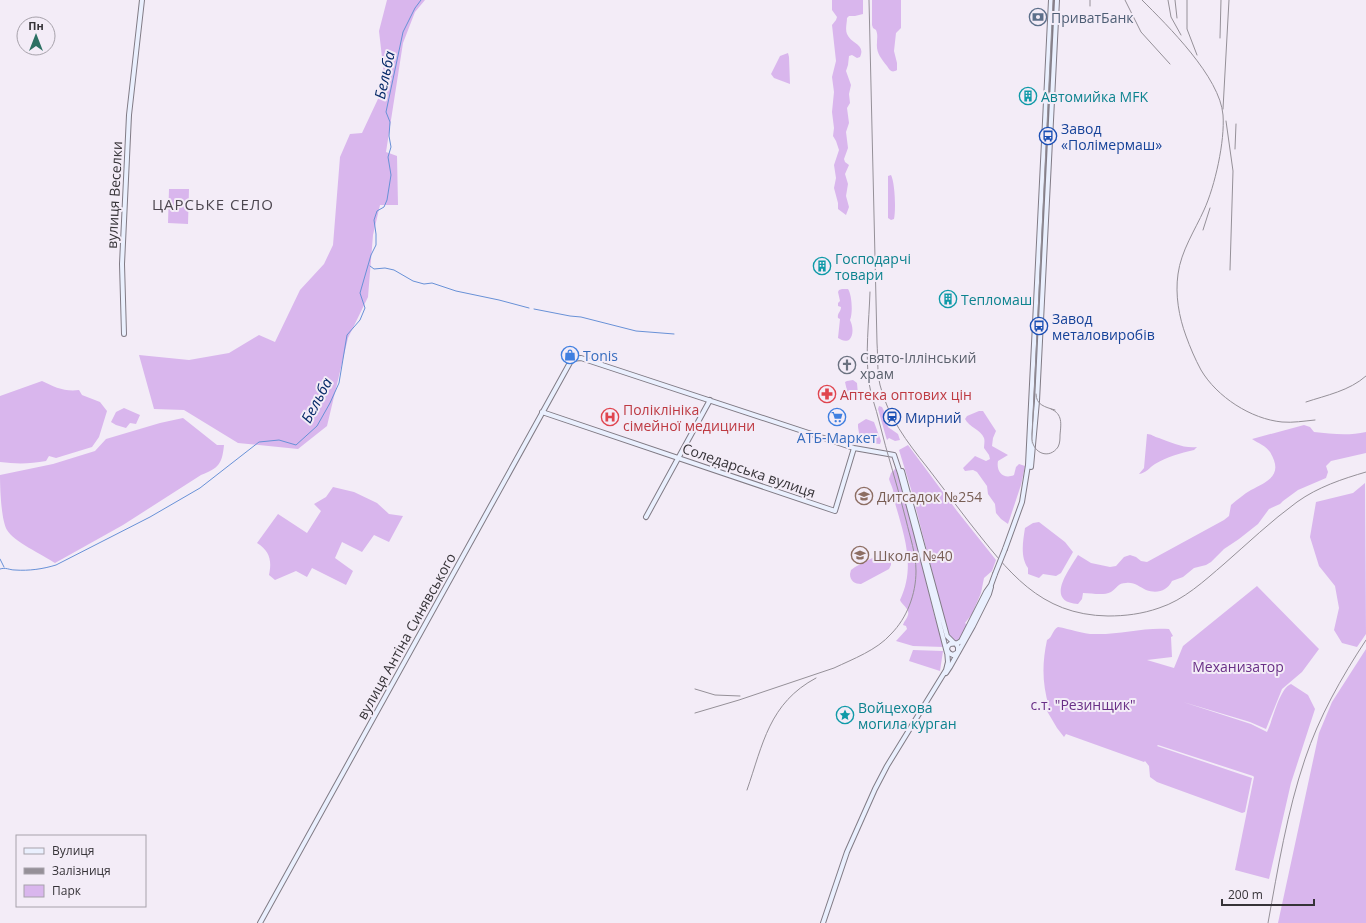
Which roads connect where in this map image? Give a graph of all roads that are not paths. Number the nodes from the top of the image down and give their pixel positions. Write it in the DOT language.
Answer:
graph roads {
  1 [pos="142,0"];
  2 [pos="1051,0"];
  3 [pos="1057,0"];
  4 [pos="124,334"];
  5 [pos="710,400"];
  6 [pos="542,412"];
  7 [pos="854,448"];
  8 [pos="894,455"];
  9 [pos="677,458"];
  10 [pos="1022,500"];
  11 [pos="646,517"];
  12 [pos="991,585"];
  13 [pos="934,604"];
  14 [pos="955,644"];
  15 [pos="947,649"];
  16 [pos="959,650"];
  17 [pos="947,658"];
  18 [pos="946,673"];
  19 [pos="939,683"];
  20 [pos="260,923"];
  21 [pos="823,923"];
  1 -- 4 [label="street, вулиця Веселки"];
  2 -- 10 [label="street"];
  3 -- 10 [label="street"];
  5 -- 6 [label="street, вулиця Антіна Синявського"];
  5 -- 7 [label="street"];
  5 -- 9 [label="street"];
  6 -- 9 [label="street, Соледарська вулиця"];
  6 -- 20 [label="street, вулиця Антіна Синявського"];
  7 -- 8 [label="street"];
  7 -- 9 [label="street, Соледарська вулиця"];
  8 -- 13 [label="street"];
  8 -- 14 [label="street"];
  9 -- 11 [label="street"];
  10 -- 12 [label="street, bridge"];
  12 -- 14 [label="street"];
  12 -- 16 [label="street"];
  13 -- 15 [label="street"];
  13 -- 17 [label="street"];
  14 -- 15 [label="street"];
  14 -- 16 [label="street"];
  15 -- 16 [label="street"];
  15 -- 17 [label="street"];
  16 -- 18 [label="street"];
  16 -- 18 [label="street"];
  17 -- 19 [label="street"];
  18 -- 19 [label="street"];
  19 -- 21 [label="street"];
}
